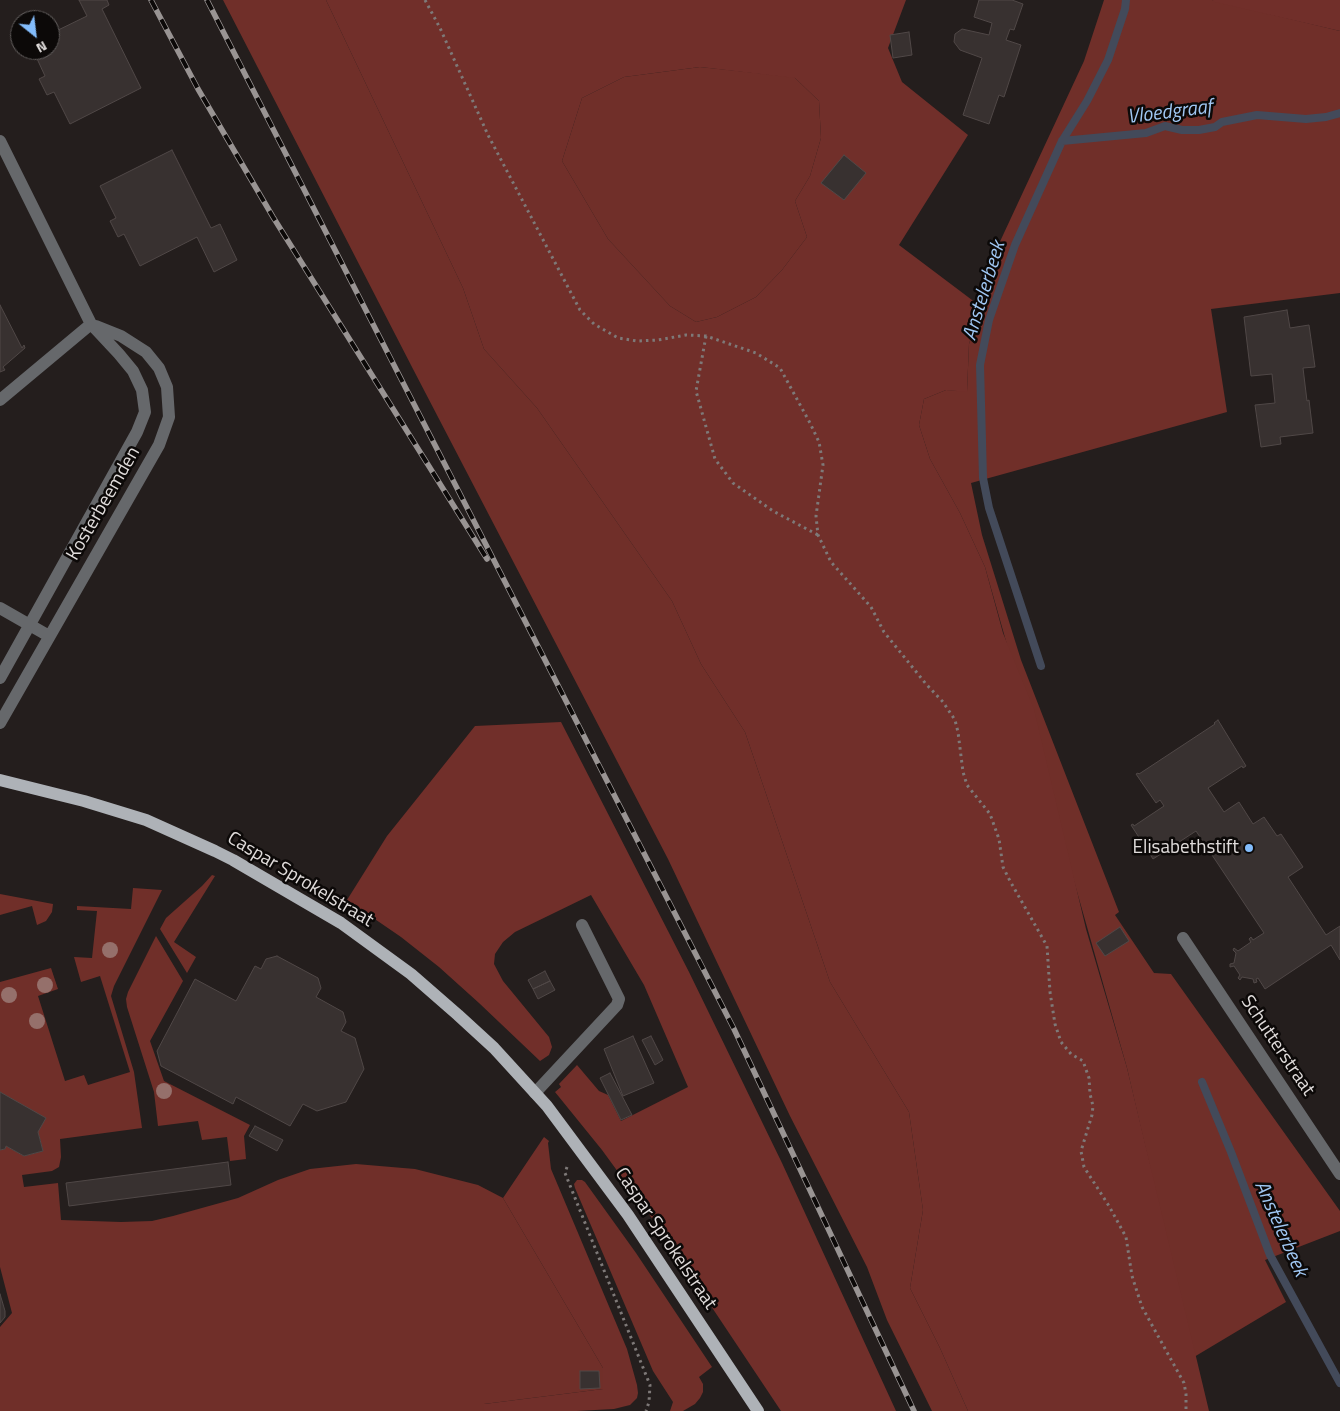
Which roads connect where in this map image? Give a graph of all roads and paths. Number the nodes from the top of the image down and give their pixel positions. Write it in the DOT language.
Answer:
graph roads {
  1 [pos="425,0"];
  2 [pos="0,142"];
  3 [pos="91,324"];
  4 [pos="706,336"];
  5 [pos="0,400"];
  6 [pos="818,535"];
  7 [pos="0,608"];
  8 [pos="29,625"];
  9 [pos="49,636"];
  10 [pos="0,678"];
  11 [pos="0,723"];
  12 [pos="0,780"];
  13 [pos="582,925"];
  14 [pos="1182,938"];
  15 [pos="535,1093"];
  16 [pos="572,1139"];
  17 [pos="1340,1174"];
  18 [pos="646,1411"];
  19 [pos="758,1411"];
  20 [pos="1186,1411"];
  1 -- 4 [label="path"];
  2 -- 3 [label="street, Kosterbeemden"];
  3 -- 5 [label="street"];
  3 -- 8 [label="street, Kosterbeemden"];
  3 -- 9 [label="street, Kosterbeemden"];
  4 -- 6 [label="path"];
  4 -- 6 [label="path"];
  6 -- 20 [label="path"];
  7 -- 8 [label="street"];
  8 -- 9 [label="street"];
  8 -- 10 [label="street, Kosterbeemden"];
  9 -- 11 [label="street, Kosterbeemden"];
  12 -- 15 [label="main road, Caspar Sprokelstraat"];
  13 -- 15 [label="street"];
  14 -- 17 [label="street, Schutterstraat"];
  15 -- 16 [label="main road, Caspar Sprokelstraat"];
  16 -- 18 [label="path"];
  16 -- 19 [label="main road, Caspar Sprokelstraat"];
}
